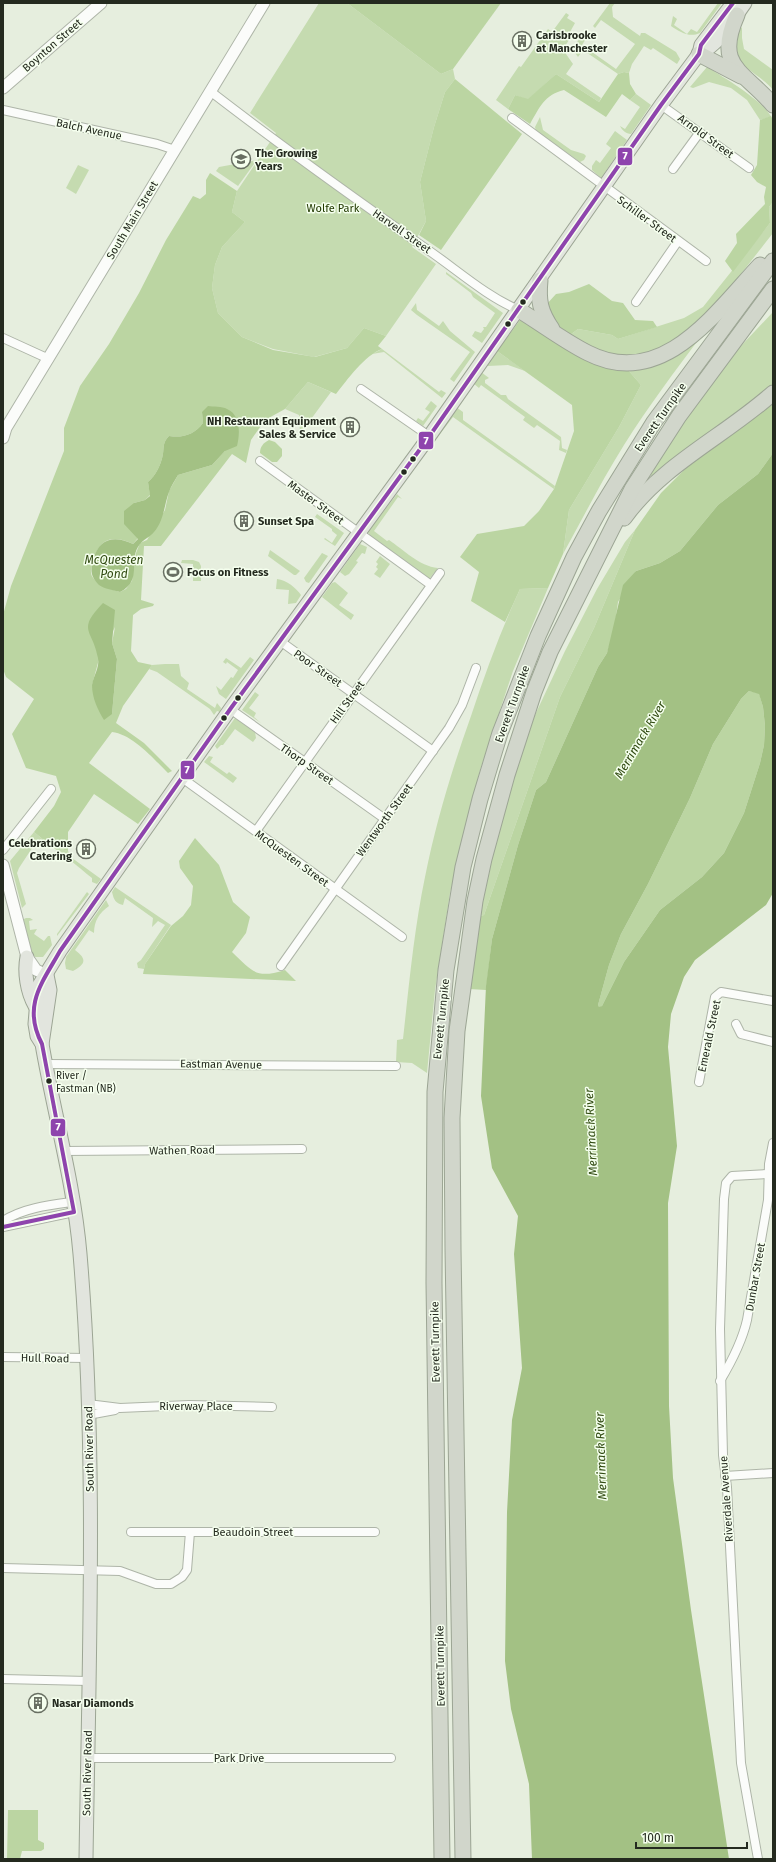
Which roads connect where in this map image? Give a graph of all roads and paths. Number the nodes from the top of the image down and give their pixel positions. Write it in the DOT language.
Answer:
graph roads {
  1 [pos="101,3"];
  2 [pos="264,3"];
  3 [pos="738,7"];
  4 [pos="699,54"];
  5 [pos="748,81"];
  6 [pos="3,88"];
  7 [pos="210,91"];
  8 [pos="661,105"];
  9 [pos="773,105"];
  10 [pos="3,110"];
  11 [pos="512,118"];
  12 [pos="700,132"];
  13 [pos="175,150"];
  14 [pos="750,168"];
  15 [pos="674,169"];
  16 [pos="604,187"];
  17 [pos="678,241"];
  18 [pos="773,251"];
  19 [pos="706,261"];
  20 [pos="773,261"];
  21 [pos="540,280"];
  22 [pos="773,289"];
  23 [pos="636,302"];
  24 [pos="518,310"];
  25 [pos="552,330"];
  26 [pos="3,338"];
  27 [pos="49,359"];
  28 [pos="361,389"];
  29 [pos="773,393"];
  30 [pos="4,431"];
  31 [pos="429,436"];
  32 [pos="260,461"];
  33 [pos="360,533"];
  34 [pos="440,573"];
  35 [pos="431,586"];
  36 [pos="280,642"];
  37 [pos="550,652"];
  38 [pos="476,668"];
  39 [pos="354,693"];
  40 [pos="230,709"];
  41 [pos="433,751"];
  42 [pos="304,762"];
  43 [pos="182,778"];
  44 [pos="51,789"];
  45 [pos="385,819"];
  46 [pos="256,831"];
  47 [pos="3,850"];
  48 [pos="3,865"];
  49 [pos="336,889"];
  50 [pos="402,937"];
  51 [pos="27,957"];
  52 [pos="281,966"];
  53 [pos="47,975"];
  54 [pos="773,1001"];
  55 [pos="35,1006"];
  56 [pos="736,1024"];
  57 [pos="773,1042"];
  58 [pos="42,1044"];
  59 [pos="45,1064"];
  60 [pos="396,1066"];
  61 [pos="699,1082"];
  62 [pos="773,1143"];
  63 [pos="302,1149"];
  64 [pos="63,1151"];
  65 [pos="768,1174"];
  66 [pos="73,1207"];
  67 [pos="3,1221"];
  68 [pos="3,1227"];
  69 [pos="3,1357"];
  70 [pos="87,1358"];
  71 [pos="720,1382"];
  72 [pos="272,1407"];
  73 [pos="88,1410"];
  74 [pos="773,1473"];
  75 [pos="725,1476"];
  76 [pos="131,1532"];
  77 [pos="190,1532"];
  78 [pos="376,1532"];
  79 [pos="3,1568"];
  80 [pos="90,1571"];
  81 [pos="3,1679"];
  82 [pos="88,1681"];
  83 [pos="87,1758"];
  84 [pos="391,1758"];
  85 [pos="86,1859"];
  86 [pos="442,1859"];
  87 [pos="463,1859"];
  88 [pos="758,1859"];
  1 -- 6 [label="main road, Boynton Street"];
  2 -- 7 [label="main road, South Main Street"];
  3 -- 4 [label="main road"];
  3 -- 5 [label="highway"];
  4 -- 5 [label="highway"];
  4 -- 8 [label="main road"];
  5 -- 9 [label="highway"];
  7 -- 13 [label="main road, South Main Street"];
  7 -- 24 [label="street, Harvell Street"];
  8 -- 12 [label="street, Arnold Street"];
  8 -- 16 [label="main road"];
  10 -- 13 [label="street, Balch Avenue"];
  11 -- 16 [label="street, Schiller Street"];
  12 -- 14 [label="street, Arnold Street"];
  12 -- 15 [label="street"];
  13 -- 27 [label="main road, South Main Street"];
  16 -- 17 [label="street, Schiller Street"];
  16 -- 21 [label="main road"];
  17 -- 19 [label="street, Schiller Street"];
  17 -- 23 [label="street"];
  18 -- 25 [label="highway"];
  20 -- 86 [label="highway, Everett Turnpike"];
  21 -- 24 [label="main road"];
  21 -- 25 [label="highway"];
  22 -- 37 [label="highway, Everett Turnpike"];
  24 -- 25 [label="highway"];
  24 -- 31 [label="main road"];
  26 -- 27 [label="street"];
  27 -- 30 [label="main road, South Main Street"];
  28 -- 31 [label="street"];
  29 -- 37 [label="highway"];
  31 -- 33 [label="main road"];
  32 -- 33 [label="street, Master Street"];
  33 -- 35 [label="street, Master Street"];
  33 -- 36 [label="main road"];
  34 -- 35 [label="street, Hill Street"];
  35 -- 39 [label="street, Hill Street"];
  36 -- 39 [label="street, Poor Street"];
  36 -- 40 [label="main road"];
  37 -- 87 [label="highway, Everett Turnpike"];
  38 -- 41 [label="street, Wentworth Street"];
  39 -- 41 [label="street, Poor Street"];
  39 -- 42 [label="street, Hill Street"];
  40 -- 42 [label="street, Thorp Street"];
  40 -- 43 [label="main road"];
  41 -- 45 [label="street, Wentworth Street"];
  42 -- 45 [label="street, Thorp Street"];
  42 -- 46 [label="street, Hill Street"];
  43 -- 46 [label="street, McQuesten Street"];
  43 -- 53 [label="main road"];
  44 -- 47 [label="street"];
  45 -- 49 [label="street, Wentworth Street"];
  46 -- 49 [label="street, McQuesten Street"];
  48 -- 51 [label="main road"];
  49 -- 50 [label="street, McQuesten Street"];
  49 -- 52 [label="street, Wentworth Street"];
  51 -- 53 [label="main road"];
  51 -- 55 [label="main road"];
  53 -- 55 [label="main road, South River Road"];
  53 -- 58 [label="main road, South River Road"];
  54 -- 61 [label="street, Emerald Street"];
  55 -- 58 [label="main road, South River Road"];
  56 -- 57 [label="street"];
  58 -- 59 [label="main road, South River Road"];
  59 -- 60 [label="street, Eastman Avenue"];
  59 -- 64 [label="main road, South River Road"];
  62 -- 65 [label="street, Dunbar Street"];
  63 -- 64 [label="street, Wathen Road"];
  64 -- 66 [label="main road, South River Road"];
  65 -- 71 [label="street, Dunbar Street"];
  65 -- 71 [label="street, Riverdale Avenue"];
  66 -- 67 [label="street"];
  66 -- 68 [label="street"];
  66 -- 70 [label="main road, South River Road"];
  69 -- 70 [label="street, Hull Road"];
  70 -- 73 [label="main road, South River Road"];
  71 -- 75 [label="street, Riverdale Avenue"];
  72 -- 73 [label="street, Riverway Place"];
  73 -- 80 [label="main road, South River Road"];
  74 -- 75 [label="street"];
  75 -- 88 [label="street, Riverdale Avenue"];
  76 -- 77 [label="street, Beaudoin Street"];
  77 -- 78 [label="street, Beaudoin Street"];
  77 -- 80 [label="street"];
  79 -- 80 [label="street"];
  80 -- 82 [label="main road, South River Road"];
  81 -- 82 [label="street"];
  82 -- 83 [label="main road, South River Road"];
  83 -- 84 [label="street, Park Drive"];
  83 -- 85 [label="main road, South River Road"];
}
